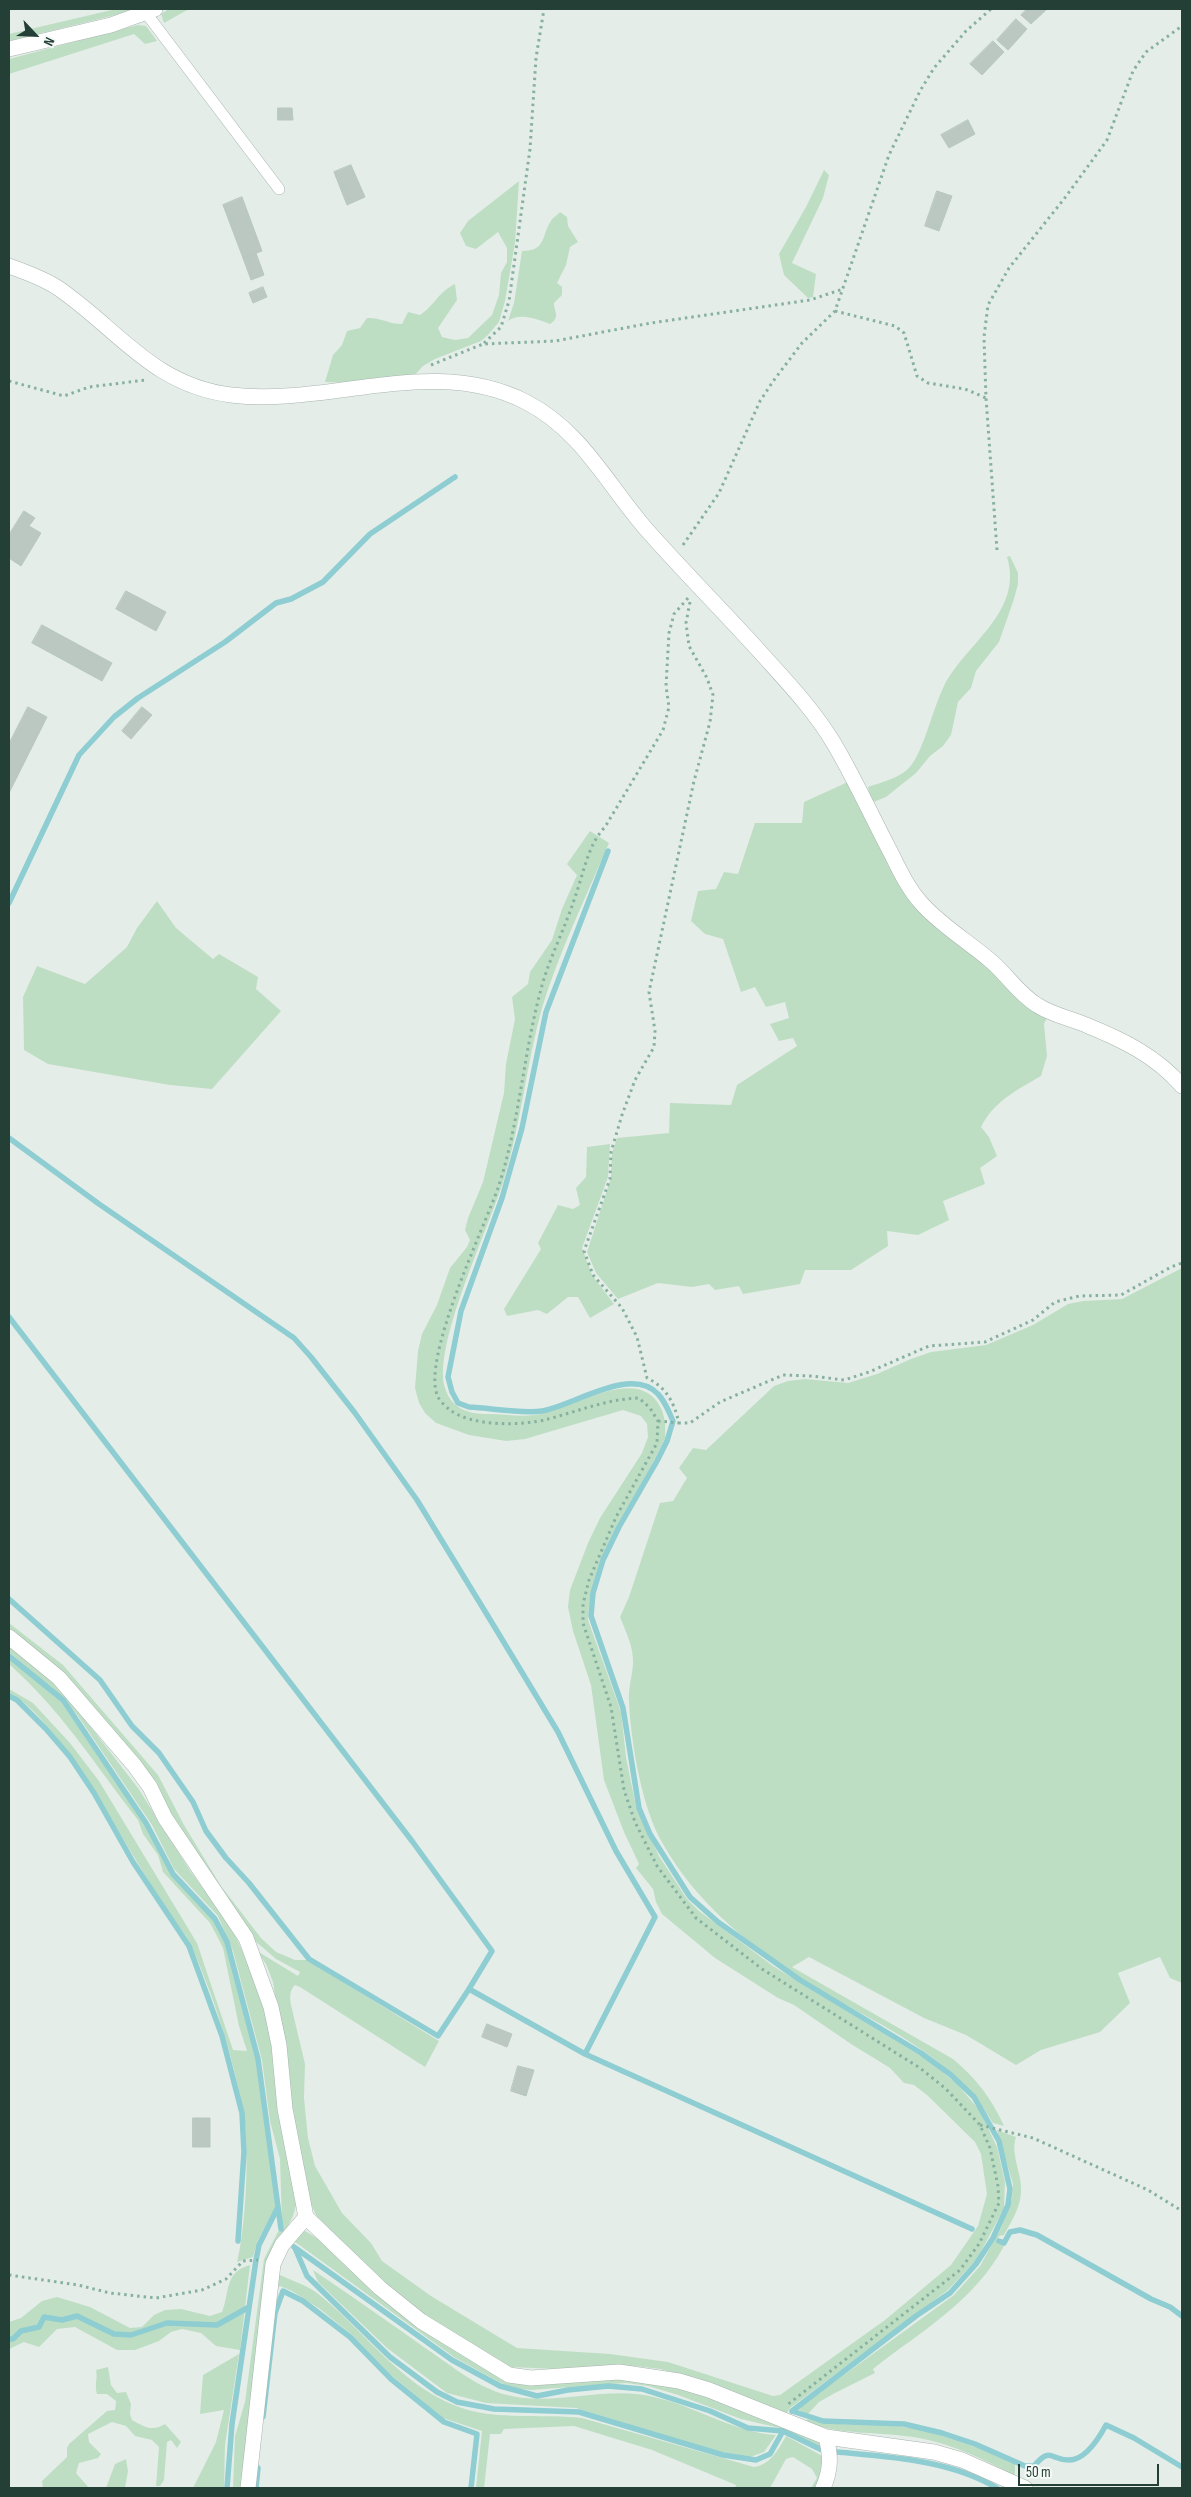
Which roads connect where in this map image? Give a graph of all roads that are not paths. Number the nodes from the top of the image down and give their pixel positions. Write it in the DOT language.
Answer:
graph roads {
  1 [pos="151,11"];
  2 [pos="9,48"];
  3 [pos="279,189"];
  4 [pos="9,266"];
  5 [pos="1182,1086"];
  6 [pos="9,1637"];
  7 [pos="306,2218"];
  8 [pos="826,2437"];
  9 [pos="248,2488"];
  10 [pos="824,2488"];
  11 [pos="1025,2488"];
  1 -- 2 [label="street"];
  1 -- 3 [label="lane"];
  4 -- 5 [label="street"];
  6 -- 7 [label="street"];
  7 -- 8 [label="street"];
  7 -- 9 [label="street"];
  8 -- 10 [label="street"];
  8 -- 11 [label="street"];
}
